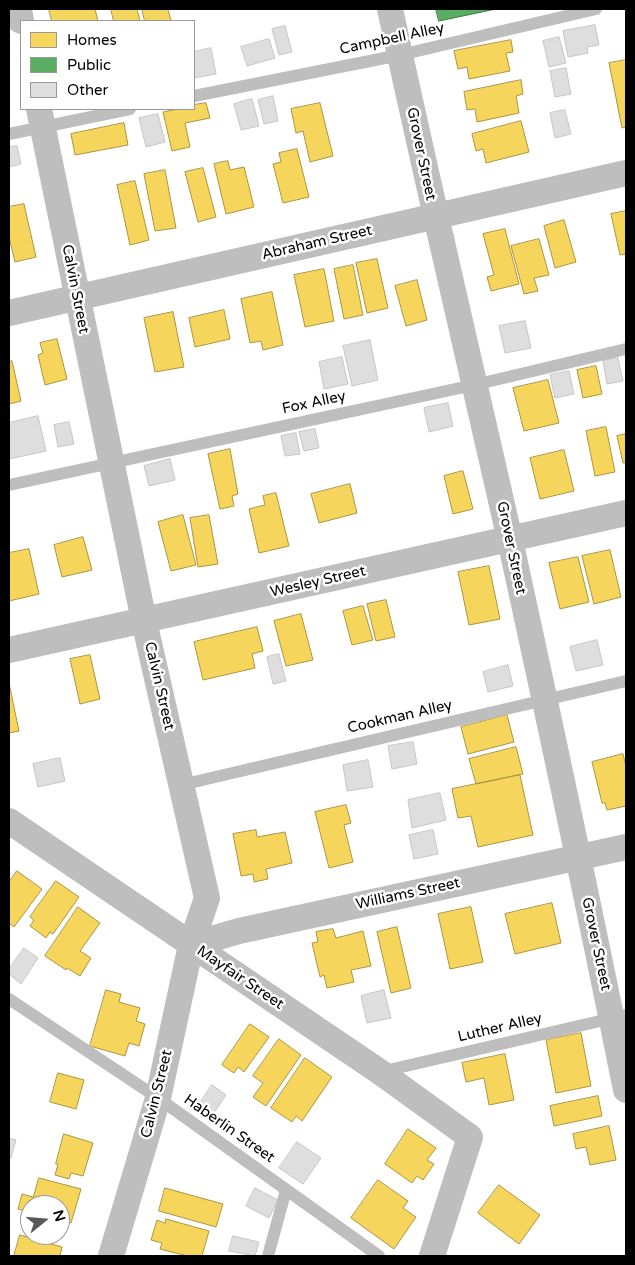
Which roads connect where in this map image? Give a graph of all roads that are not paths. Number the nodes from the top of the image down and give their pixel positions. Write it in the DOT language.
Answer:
graph roads {
  1 [pos="390,9"];
  2 [pos="596,9"];
  3 [pos="400,55"];
  4 [pos="195,96"];
  5 [pos="120,110"];
  6 [pos="40,118"];
  7 [pos="9,134"];
  8 [pos="626,173"];
  9 [pos="435,216"];
  10 [pos="77,298"];
  11 [pos="9,313"];
  12 [pos="626,349"];
  13 [pos="474,385"];
  14 [pos="111,463"];
  15 [pos="9,485"];
  16 [pos="626,513"];
  17 [pos="509,539"];
  18 [pos="144,621"];
  19 [pos="9,650"];
  20 [pos="626,681"];
  21 [pos="544,700"];
  22 [pos="181,785"];
  23 [pos="9,821"];
  24 [pos="626,847"];
  25 [pos="578,857"];
  26 [pos="191,945"];
  27 [pos="9,999"];
  28 [pos="619,1017"];
  29 [pos="380,1072"];
  30 [pos="626,1090"];
  31 [pos="158,1098"];
  32 [pos="286,1190"];
  33 [pos="111,1256"];
  34 [pos="268,1256"];
  35 [pos="379,1256"];
  36 [pos="432,1256"];
  1 -- 3 [label="street, Grover Street"];
  2 -- 3 [label="lane, Campbell Alley"];
  3 -- 4 [label="lane, Campbell Alley"];
  3 -- 9 [label="street, Grover Street"];
  5 -- 6 [label="lane"];
  6 -- 7 [label="lane"];
  6 -- 10 [label="street, Calvin Street"];
  8 -- 9 [label="street, Abraham Street"];
  9 -- 10 [label="street, Abraham Street"];
  9 -- 13 [label="street, Grover Street"];
  10 -- 11 [label="street, Abraham Street"];
  10 -- 14 [label="street, Calvin Street"];
  12 -- 13 [label="lane, Fox Alley"];
  13 -- 14 [label="lane, Fox Alley"];
  13 -- 17 [label="street, Grover Street"];
  14 -- 15 [label="lane, Fox Alley"];
  14 -- 18 [label="street, Calvin Street"];
  16 -- 17 [label="street, Wesley Street"];
  17 -- 18 [label="street, Wesley Street"];
  17 -- 21 [label="street, Grover Street"];
  18 -- 19 [label="street, Wesley Street"];
  18 -- 22 [label="street, Calvin Street"];
  20 -- 21 [label="lane, Cookman Alley"];
  21 -- 22 [label="lane, Cookman Alley"];
  21 -- 25 [label="street, Grover Street"];
  22 -- 26 [label="street, Calvin Street"];
  23 -- 26 [label="street, Mayfair Street"];
  24 -- 25 [label="street, Williams Street"];
  25 -- 26 [label="street, Williams Street"];
  25 -- 28 [label="street, Grover Street"];
  26 -- 29 [label="street, Mayfair Street"];
  26 -- 31 [label="street, Calvin Street"];
  27 -- 31 [label="lane, Haberlin Street"];
  28 -- 29 [label="lane, Luther Alley"];
  28 -- 30 [label="street, Grover Street"];
  29 -- 36 [label="street, Mayfair Street"];
  31 -- 32 [label="lane, Haberlin Street"];
  31 -- 33 [label="street, Calvin Street"];
  32 -- 34 [label="lane"];
  32 -- 35 [label="lane, Haberlin Street"];
}
